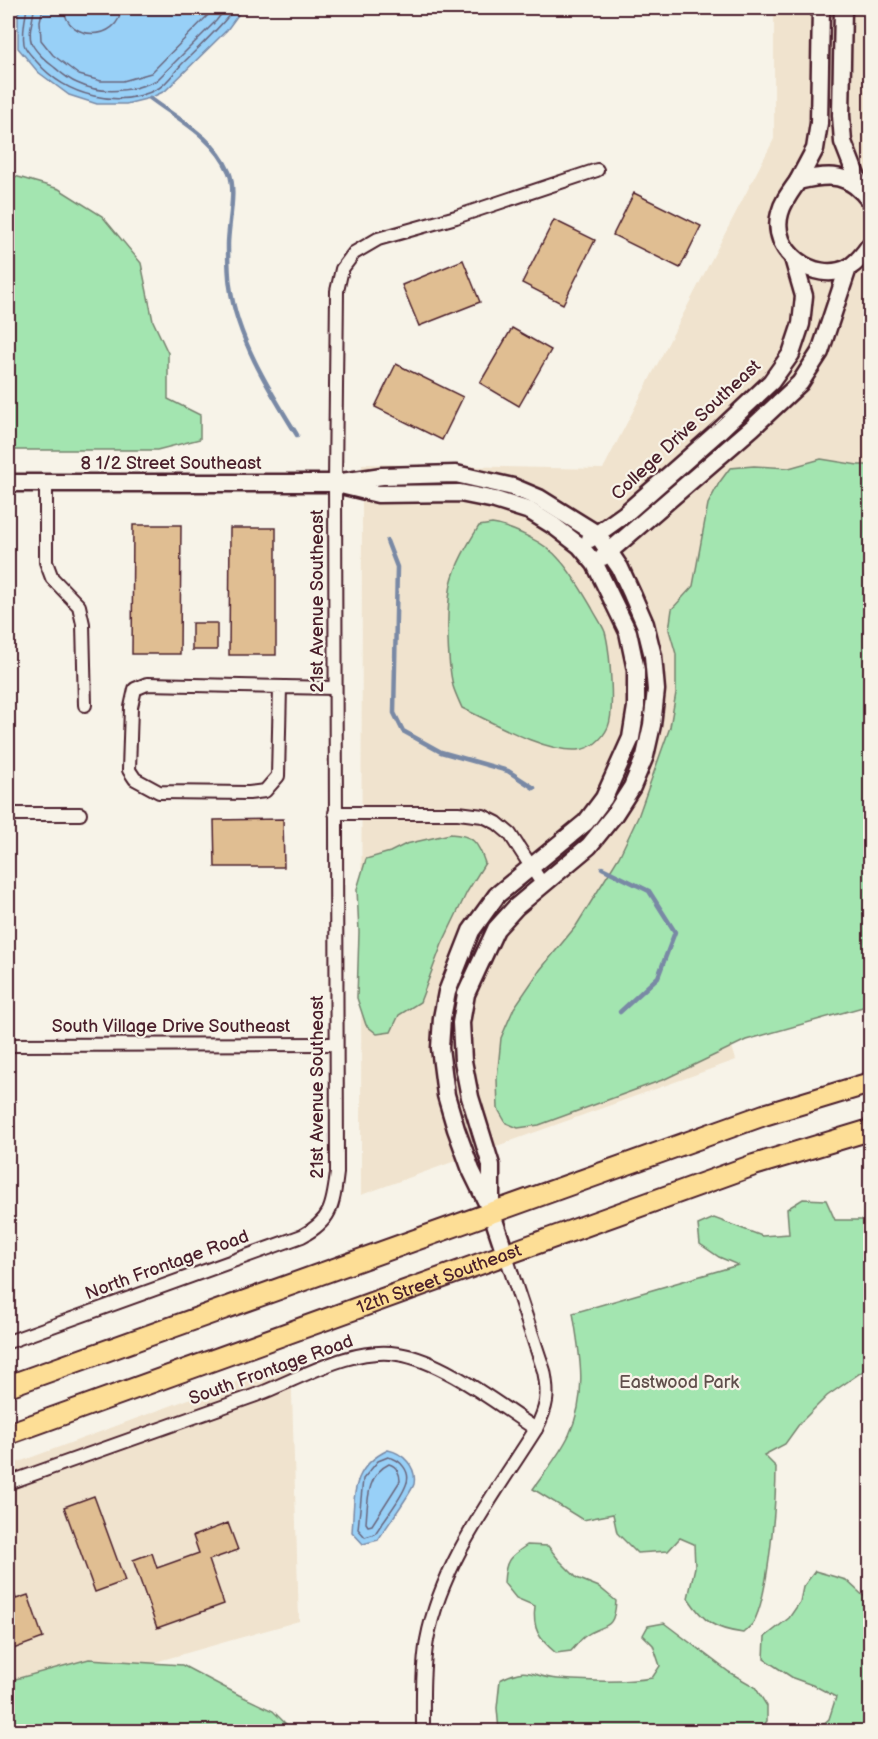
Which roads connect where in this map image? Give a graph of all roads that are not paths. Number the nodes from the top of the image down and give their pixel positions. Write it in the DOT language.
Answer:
graph roads {
  1 [pos="821,8"];
  2 [pos="843,8"];
  3 [pos="597,170"];
  4 [pos="798,181"];
  5 [pos="866,195"];
  6 [pos="862,256"];
  7 [pos="792,258"];
  8 [pos="8,483"];
  9 [pos="46,483"];
  10 [pos="334,483"];
  11 [pos="597,534"];
  12 [pos="580,546"];
  13 [pos="609,552"];
  14 [pos="595,564"];
  15 [pos="280,687"];
  16 [pos="334,688"];
  17 [pos="85,705"];
  18 [pos="334,813"];
  19 [pos="8,814"];
  20 [pos="80,814"];
  21 [pos="532,866"];
  22 [pos="543,885"];
  23 [pos="336,1044"];
  24 [pos="8,1045"];
  25 [pos="870,1083"];
  26 [pos="870,1130"];
  27 [pos="330,1211"];
  28 [pos="491,1211"];
  29 [pos="506,1256"];
  30 [pos="8,1342"];
  31 [pos="8,1386"];
  32 [pos="536,1430"];
  33 [pos="8,1434"];
  34 [pos="8,1483"];
  35 [pos="423,1731"];
  1 -- 4 [label="street"];
  2 -- 5 [label="street"];
  3 -- 10 [label="street, 21st Avenue Southeast"];
  4 -- 5 [label="street"];
  4 -- 7 [label="street, College Drive Southeast"];
  6 -- 7 [label="street"];
  6 -- 13 [label="street"];
  7 -- 11 [label="street, College Drive Southeast"];
  8 -- 9 [label="street, 8 1/2 Street Southeast"];
  9 -- 10 [label="street, 8 1/2 Street Southeast"];
  9 -- 17 [label="street"];
  10 -- 11 [label="street, 8 1/2 Street Southeast"];
  10 -- 12 [label="street, 8 1/2 Street Southeast"];
  10 -- 16 [label="street, 21st Avenue Southeast"];
  11 -- 12 [label="street, College Drive Southeast"];
  11 -- 13 [label="street, 8 1/2 Street Southeast"];
  12 -- 14 [label="street, 8 1/2 Street Southeast"];
  13 -- 14 [label="street"];
  13 -- 22 [label="street"];
  14 -- 21 [label="street"];
  15 -- 15 [label="street"];
  15 -- 16 [label="street"];
  16 -- 18 [label="street, 21st Avenue Southeast"];
  18 -- 21 [label="street"];
  18 -- 23 [label="street, 21st Avenue Southeast"];
  19 -- 20 [label="street"];
  21 -- 22 [label="street"];
  21 -- 28 [label="street"];
  22 -- 28 [label="street"];
  23 -- 24 [label="street, South Village Drive Southeast"];
  23 -- 27 [label="street, 21st Avenue Southeast"];
  25 -- 28 [label="main road"];
  26 -- 29 [label="main road, 12th Street Southeast"];
  27 -- 30 [label="street, North Frontage Road"];
  28 -- 29 [label="street"];
  28 -- 31 [label="main road"];
  29 -- 32 [label="street"];
  29 -- 33 [label="main road, 12th Street Southeast"];
  32 -- 34 [label="street, South Frontage Road"];
  32 -- 35 [label="street"];
}
